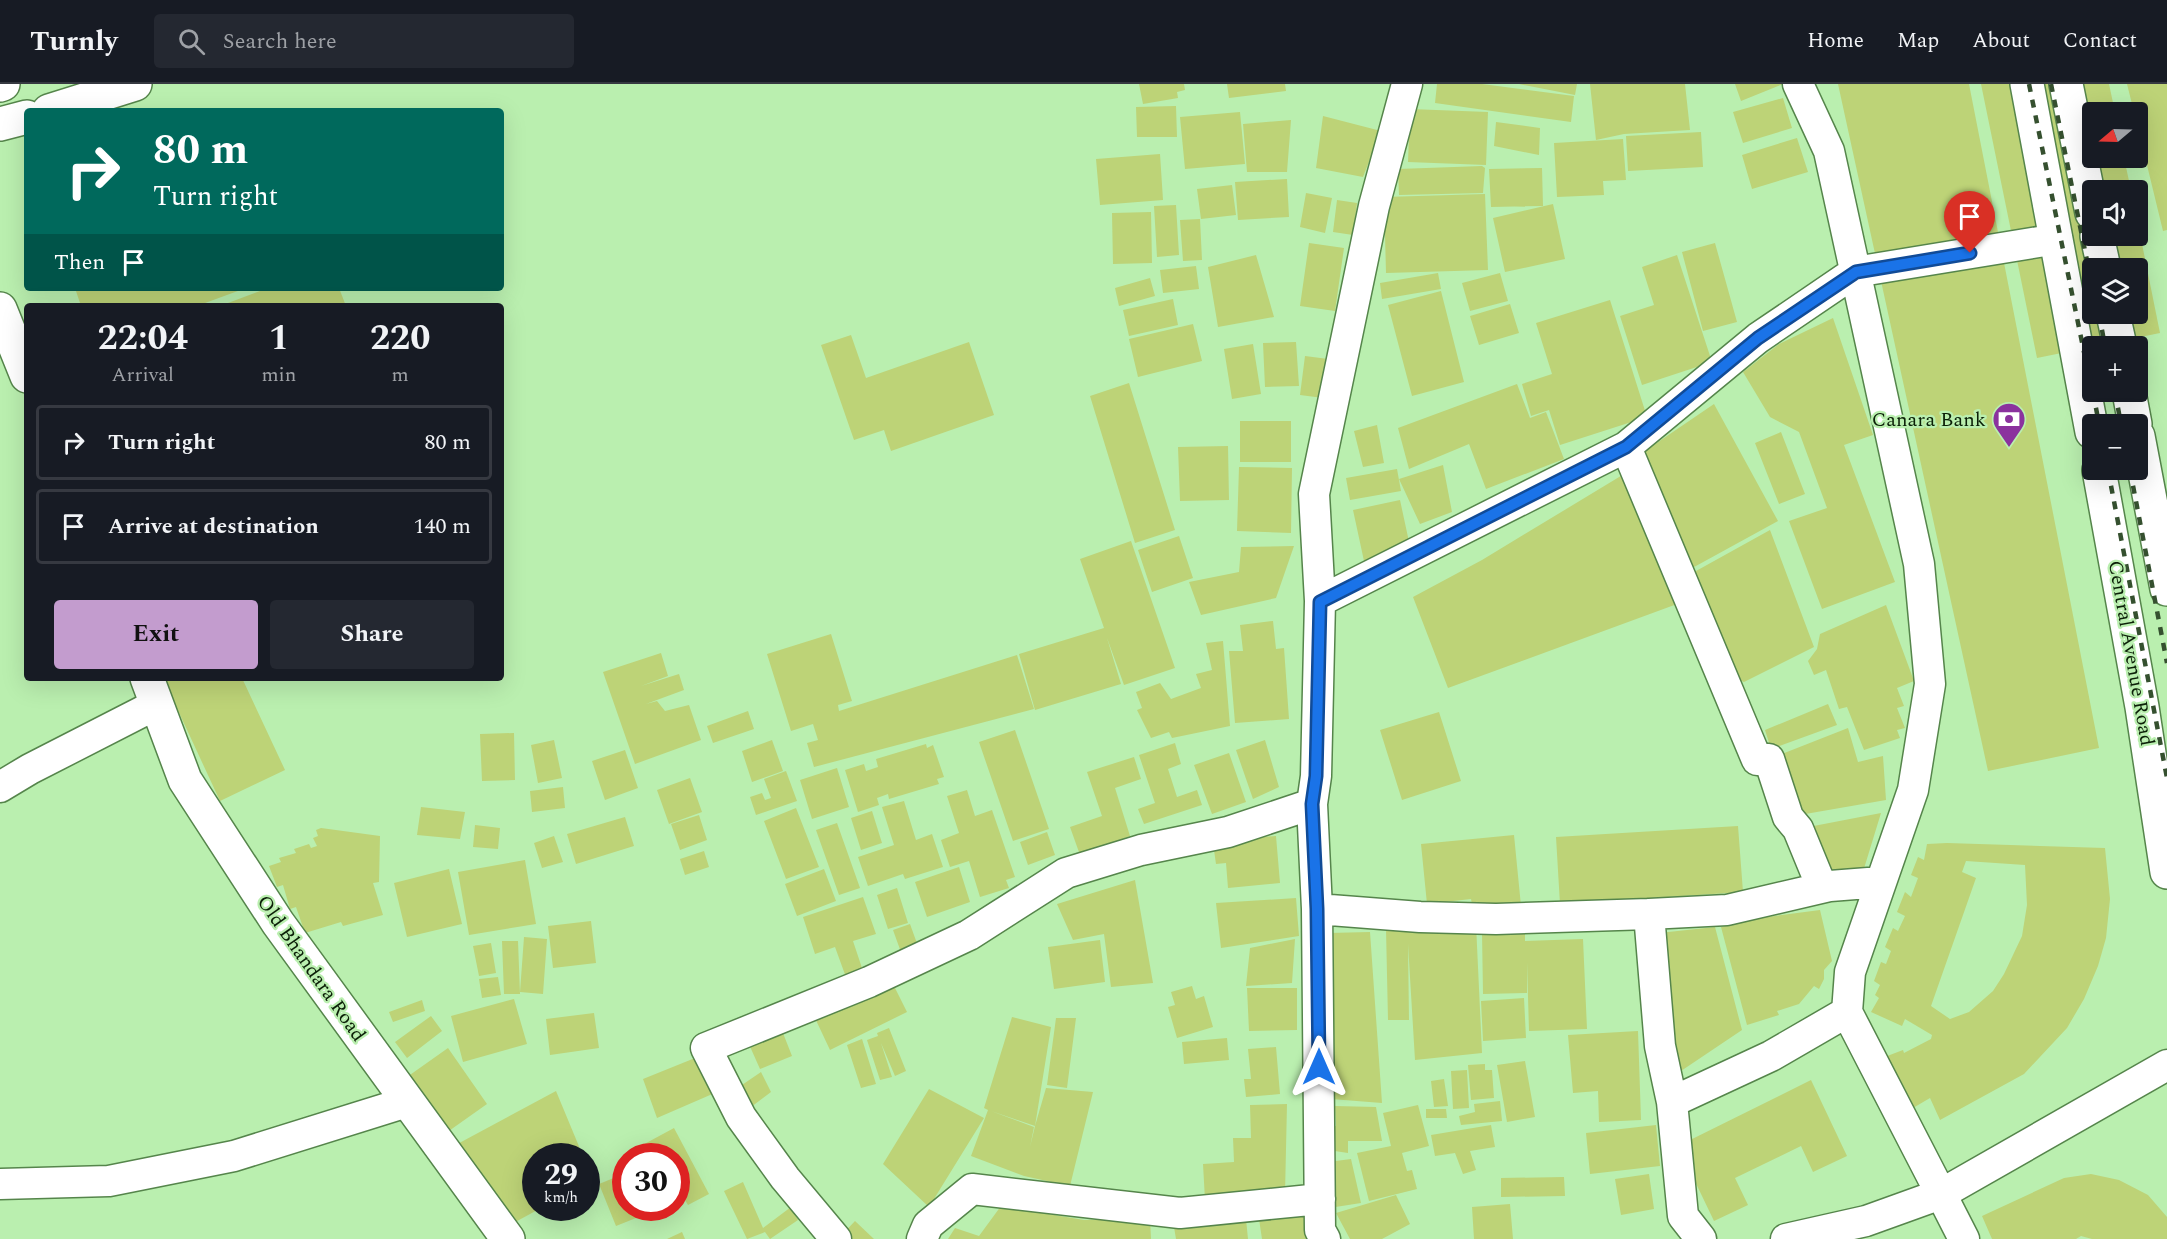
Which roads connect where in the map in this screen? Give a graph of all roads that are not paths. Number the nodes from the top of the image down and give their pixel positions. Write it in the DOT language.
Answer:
graph roads {
  1 [pos="135,84"];
  2 [pos="1407,84"];
  3 [pos="1798,84"];
  4 [pos="2027,84"];
  5 [pos="2066,84"];
  6 [pos="59,108"];
  7 [pos="24,118"];
  8 [pos="0,124"];
  9 [pos="2085,180"];
  10 [pos="2057,239"];
  11 [pos="1856,272"];
  12 [pos="0,309"];
  13 [pos="24,369"];
  14 [pos="2089,414"];
  15 [pos="1626,447"];
  16 [pos="2101,480"];
  17 [pos="2146,480"];
  18 [pos="2167,589"];
  19 [pos="1320,602"];
  20 [pos="152,691"];
  21 [pos="0,787"];
  22 [pos="1312,804"];
  23 [pos="2167,872"];
  24 [pos="1881,882"];
  25 [pos="1830,886"];
  26 [pos="1317,909"];
  27 [pos="1649,914"];
  28 [pos="1847,1012"];
  29 [pos="2167,1065"];
  30 [pos="407,1102"];
  31 [pos="1672,1102"];
  32 [pos="0,1184"];
  33 [pos="1941,1194"];
  34 [pos="1320,1199"];
  35 [pos="508,1239"];
  36 [pos="836,1239"];
  37 [pos="922,1239"];
  38 [pos="1325,1239"];
  39 [pos="1701,1239"];
  40 [pos="1786,1239"];
  41 [pos="1964,1239"];
  1 -- 6 [label="main road"];
  2 -- 19 [label="street"];
  3 -- 11 [label="street"];
  4 -- 10 [label="main road"];
  5 -- 9 [label="main road"];
  7 -- 8 [label="main road"];
  10 -- 11 [label="street"];
  10 -- 14 [label="main road"];
  11 -- 15 [label="street"];
  11 -- 24 [label="street"];
  12 -- 13 [label="main road"];
  15 -- 19 [label="street"];
  15 -- 25 [label="street"];
  16 -- 23 [label="main road, Central Avenue Road"];
  17 -- 18 [label="main road"];
  19 -- 22 [label="street"];
  20 -- 21 [label="street"];
  20 -- 30 [label="main road, Old Bhandara Road"];
  22 -- 26 [label="street"];
  22 -- 36 [label="street"];
  24 -- 25 [label="street"];
  24 -- 28 [label="street"];
  25 -- 27 [label="street"];
  26 -- 27 [label="street"];
  26 -- 34 [label="street"];
  27 -- 31 [label="street"];
  28 -- 31 [label="street"];
  28 -- 33 [label="street"];
  29 -- 33 [label="street"];
  30 -- 32 [label="street"];
  30 -- 35 [label="main road, Old Bhandara Road"];
  31 -- 39 [label="street"];
  33 -- 40 [label="street"];
  33 -- 41 [label="street"];
  34 -- 37 [label="street"];
  34 -- 38 [label="street"];
}
